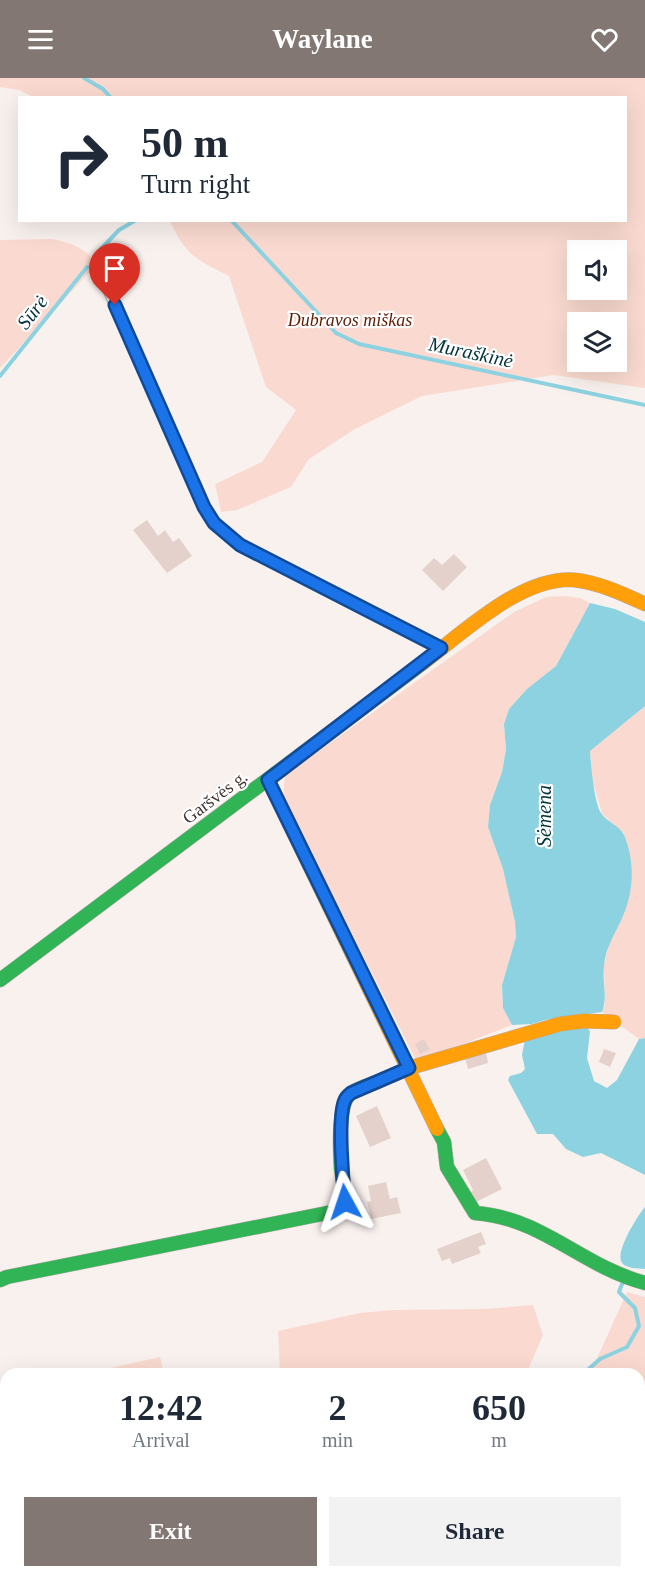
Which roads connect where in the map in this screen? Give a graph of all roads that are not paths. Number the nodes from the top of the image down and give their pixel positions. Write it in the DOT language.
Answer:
graph roads {
  1 [pos="97,264"];
  2 [pos="645,604"];
  3 [pos="441,648"];
  4 [pos="268,780"];
  5 [pos="0,980"];
  6 [pos="614,1022"];
  7 [pos="409,1068"];
  8 [pos="0,1280"];
  9 [pos="645,1283"];
  1 -- 3 [label="street"];
  2 -- 3 [label="street, Garšvės g."];
  3 -- 4 [label="street, Garšvės g."];
  4 -- 5 [label="street, Garšvės g."];
  4 -- 7 [label="street"];
  6 -- 7 [label="street"];
  7 -- 8 [label="street"];
  7 -- 9 [label="street"];
}
